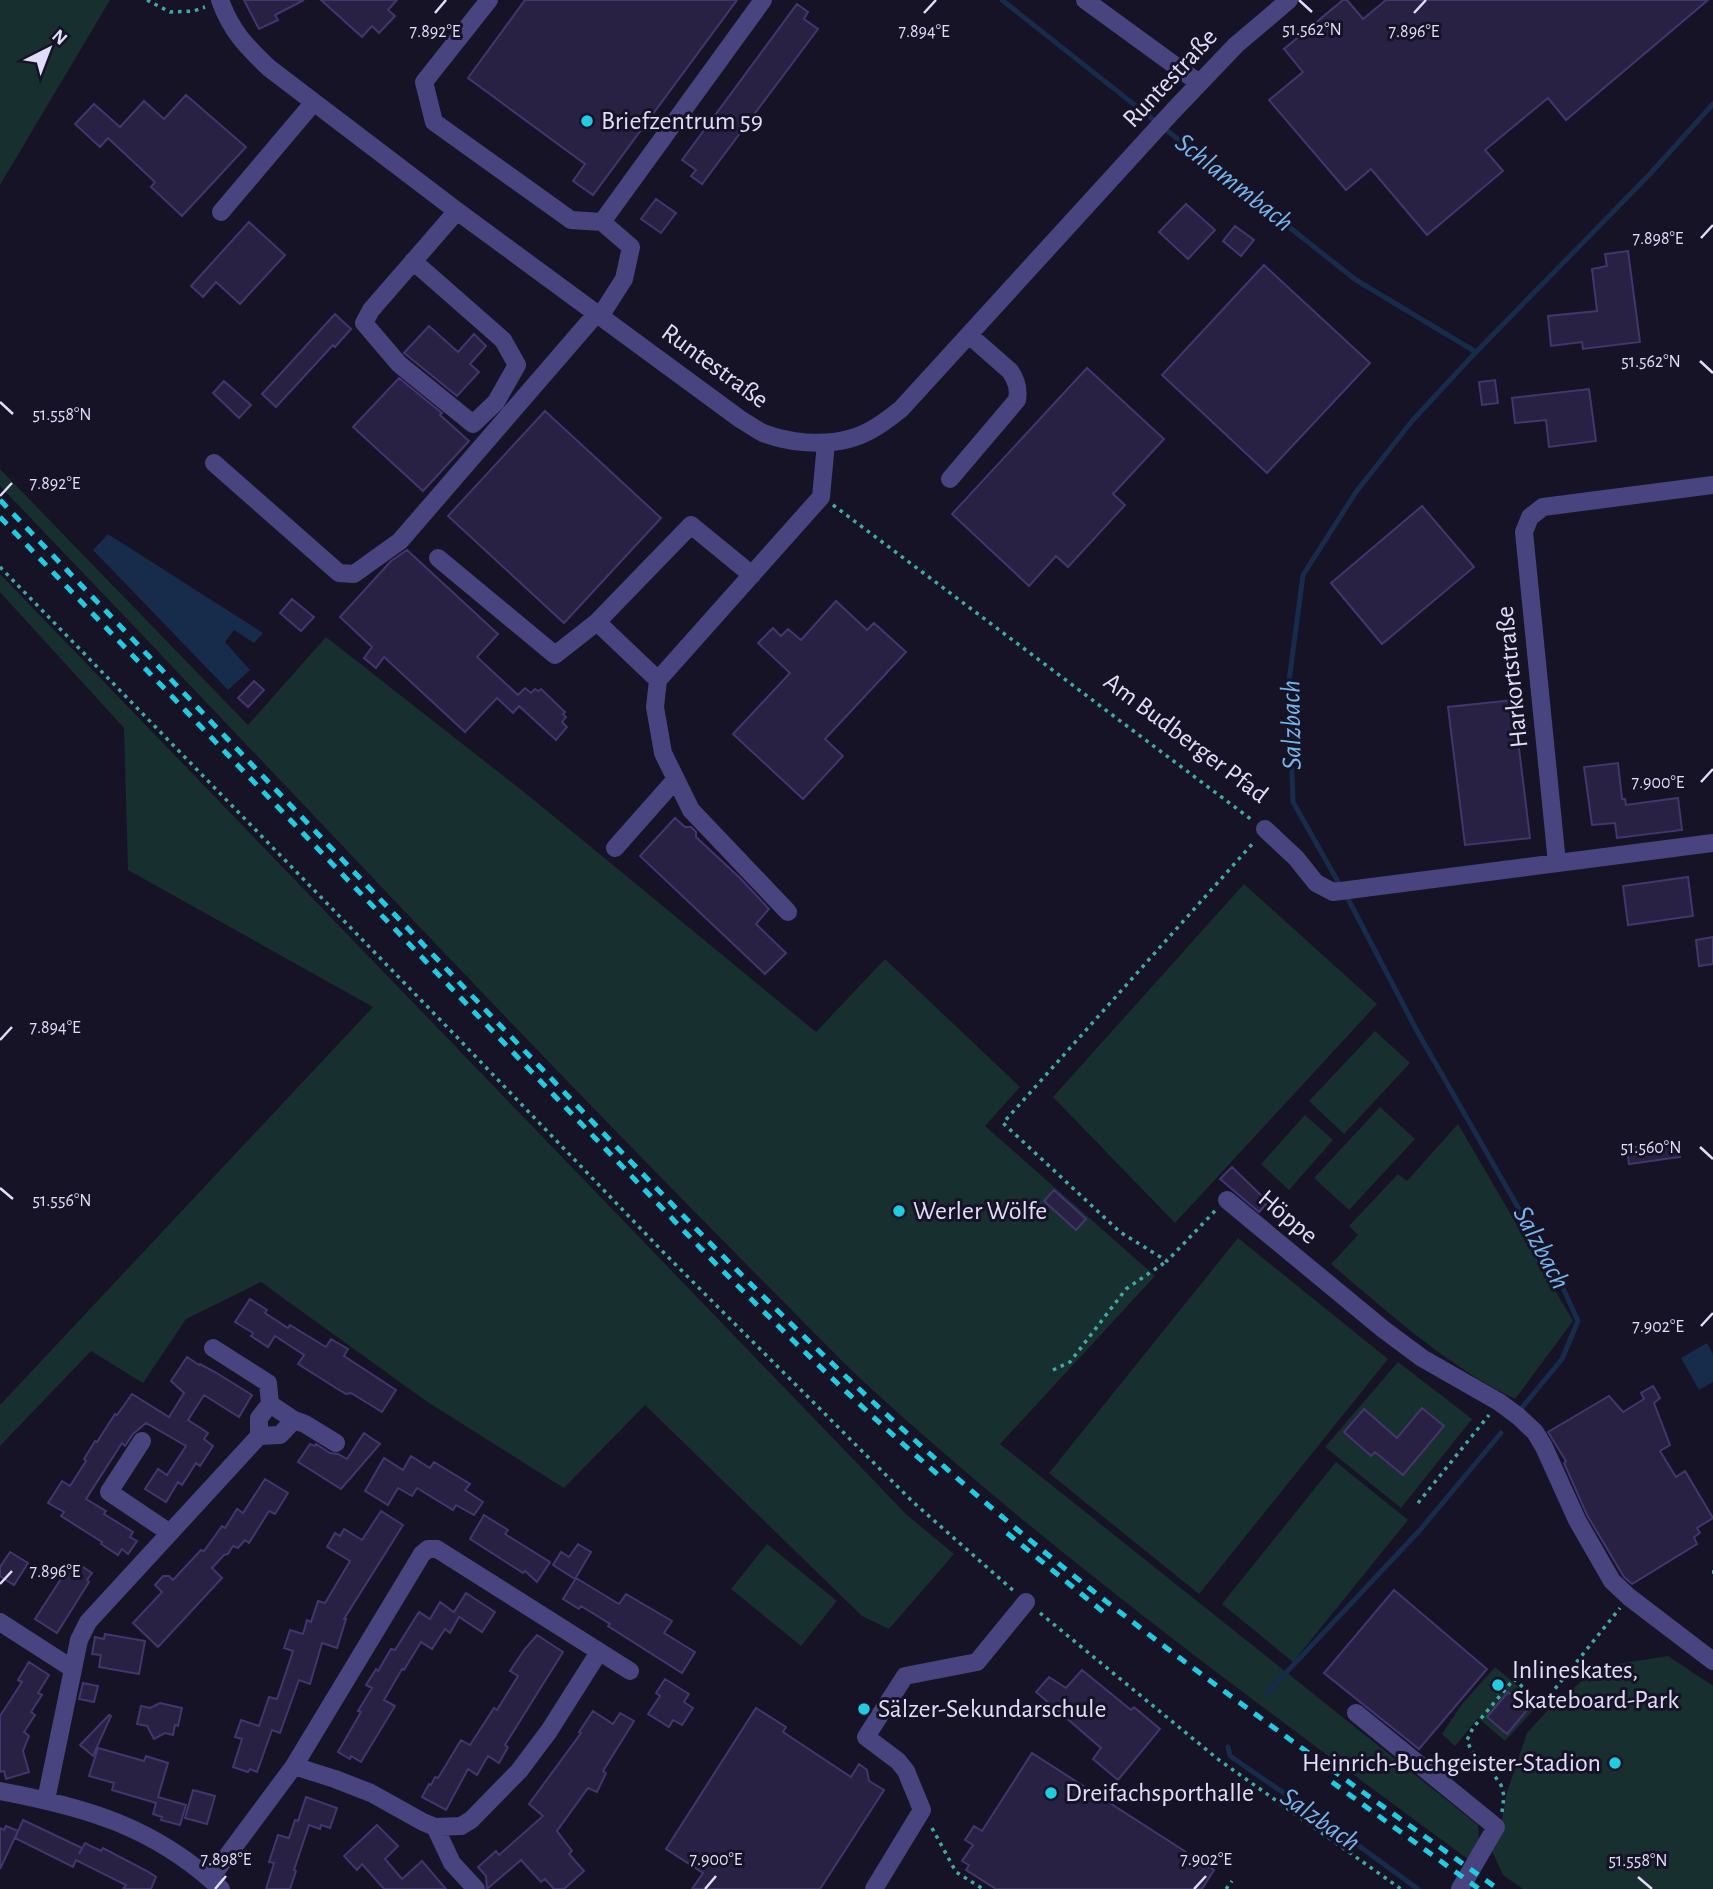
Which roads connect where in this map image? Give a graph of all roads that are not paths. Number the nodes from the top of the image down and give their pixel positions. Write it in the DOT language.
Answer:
graph roads {
  1 [pos="489,0"];
  2 [pos="763,0"];
  3 [pos="1086,0"];
  4 [pos="1289,0"];
  5 [pos="220,1"];
  6 [pos="1199,83"];
  7 [pos="314,102"];
  8 [pos="457,211"];
  9 [pos="221,212"];
  10 [pos="602,222"];
  11 [pos="413,261"];
  12 [pos="599,314"];
  13 [pos="969,335"];
  14 [pos="826,443"];
  15 [pos="214,463"];
  16 [pos="950,479"];
  17 [pos="1713,485"];
  18 [pos="438,558"];
  19 [pos="752,575"];
  20 [pos="597,622"];
  21 [pos="658,680"];
  22 [pos="676,779"];
  23 [pos="1265,829"];
  24 [pos="1713,843"];
  25 [pos="615,848"];
  26 [pos="1557,863"];
  27 [pos="788,912"];
  28 [pos="1227,1200"];
  29 [pos="213,1348"];
  30 [pos="270,1404"];
  31 [pos="294,1420"];
  32 [pos="260,1436"];
  33 [pos="142,1441"];
  34 [pos="336,1443"];
  35 [pos="170,1533"];
  36 [pos="1026,1602"];
  37 [pos="0,1622"];
  38 [pos="600,1652"];
  39 [pos="1713,1661"];
  40 [pos="73,1669"];
  41 [pos="630,1671"];
  42 [pos="1356,1713"];
  43 [pos="294,1766"];
  44 [pos="0,1791"];
  45 [pos="46,1800"];
  46 [pos="435,1827"];
  47 [pos="215,1884"];
  48 [pos="476,1889"];
  49 [pos="874,1889"];
  50 [pos="1460,1889"];
  1 -- 10 [label="street"];
  2 -- 10 [label="street"];
  3 -- 6 [label="street"];
  4 -- 6 [label="street, Runtestraße"];
  5 -- 7 [label="street, Runtestraße"];
  6 -- 13 [label="street, Runtestraße"];
  7 -- 8 [label="street, Runtestraße"];
  7 -- 9 [label="street"];
  8 -- 11 [label="street"];
  8 -- 12 [label="street, Runtestraße"];
  10 -- 12 [label="street"];
  11 -- 11 [label="street"];
  12 -- 14 [label="street, Runtestraße"];
  12 -- 15 [label="street"];
  13 -- 14 [label="street, Runtestraße"];
  13 -- 16 [label="street"];
  14 -- 19 [label="street"];
  17 -- 26 [label="street, Harkortstraße"];
  18 -- 20 [label="street"];
  19 -- 20 [label="street"];
  19 -- 21 [label="street"];
  20 -- 21 [label="street"];
  21 -- 22 [label="street"];
  22 -- 25 [label="street"];
  22 -- 27 [label="street"];
  23 -- 26 [label="street, Am Budberger Pfad"];
  24 -- 26 [label="street"];
  28 -- 39 [label="street, Höppe"];
  29 -- 30 [label="street"];
  30 -- 31 [label="street"];
  30 -- 32 [label="street"];
  31 -- 32 [label="street"];
  31 -- 34 [label="street"];
  32 -- 35 [label="street"];
  33 -- 35 [label="street"];
  35 -- 40 [label="street"];
  36 -- 49 [label="street"];
  37 -- 40 [label="street"];
  38 -- 41 [label="street"];
  38 -- 43 [label="street"];
  38 -- 46 [label="street"];
  40 -- 45 [label="street"];
  42 -- 50 [label="street"];
  43 -- 46 [label="street"];
  43 -- 47 [label="street"];
  44 -- 45 [label="street"];
  45 -- 47 [label="street"];
  46 -- 48 [label="street"];
}
